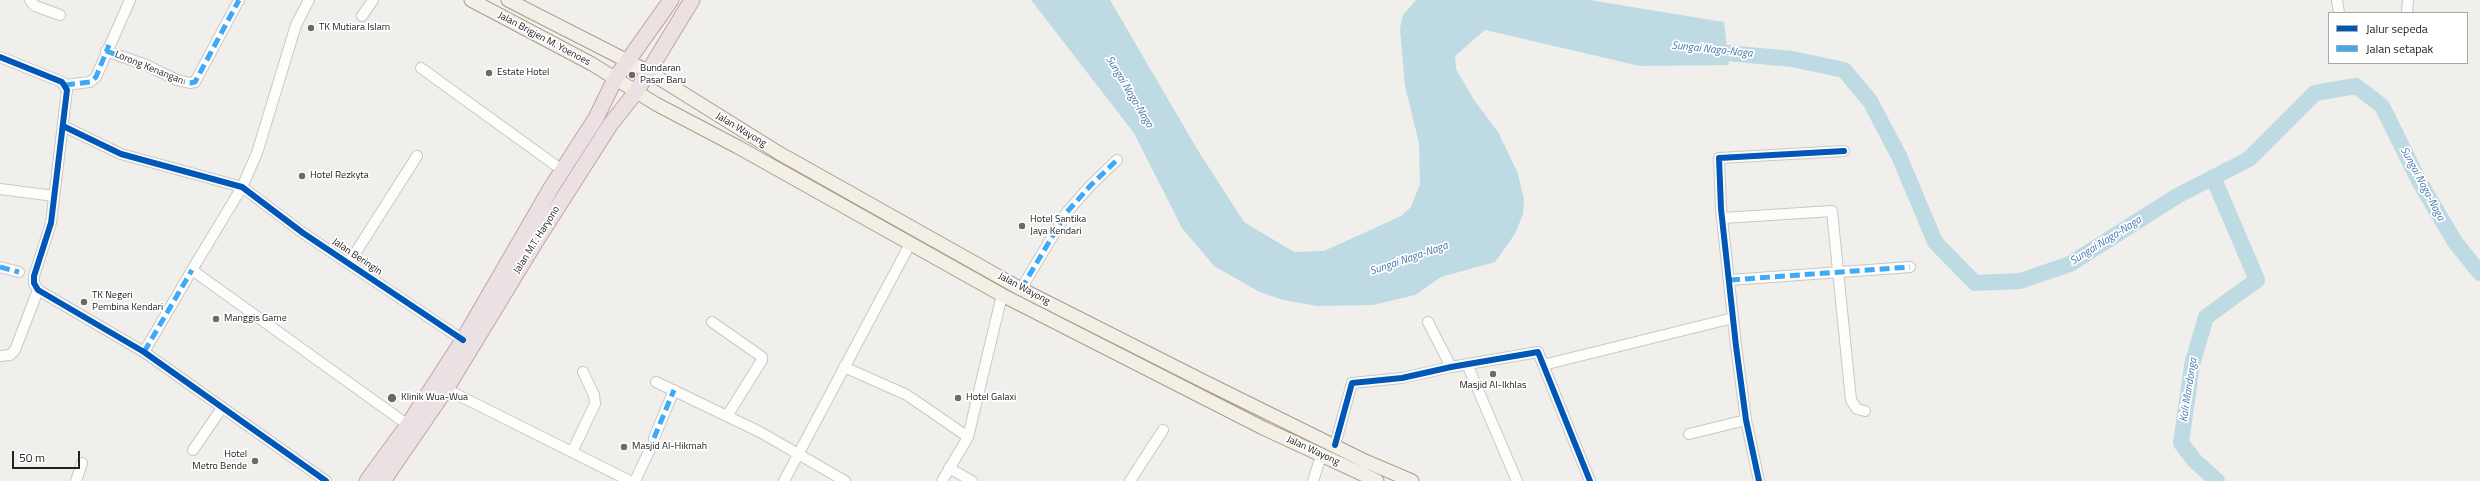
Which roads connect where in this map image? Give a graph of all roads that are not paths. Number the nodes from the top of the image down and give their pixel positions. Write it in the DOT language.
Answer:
graph roads {
  1 [pos="30,0"];
  2 [pos="130,0"];
  3 [pos="240,0"];
  4 [pos="309,0"];
  5 [pos="373,0"];
  6 [pos="471,0"];
  7 [pos="508,0"];
  8 [pos="671,0"];
  9 [pos="692,0"];
  10 [pos="2337,0"];
  11 [pos="2408,0"];
  12 [pos="2339,12"];
  13 [pos="2407,12"];
  14 [pos="60,15"];
  15 [pos="362,16"];
  16 [pos="106,51"];
  17 [pos="0,56"];
  18 [pos="627,60"];
  19 [pos="420,68"];
  20 [pos="649,72"];
  21 [pos="615,79"];
  22 [pos="65,85"];
  23 [pos="636,92"];
  24 [pos="63,126"];
  25 [pos="1844,151"];
  26 [pos="416,156"];
  27 [pos="1118,160"];
  28 [pos="562,170"];
  29 [pos="242,187"];
  30 [pos="0,189"];
  31 [pos="54,196"];
  32 [pos="1722,218"];
  33 [pos="910,244"];
  34 [pos="349,264"];
  35 [pos="0,267"];
  36 [pos="1910,267"];
  37 [pos="192,270"];
  38 [pos="19,272"];
  39 [pos="1839,274"];
  40 [pos="1730,280"];
  41 [pos="1021,289"];
  42 [pos="38,290"];
  43 [pos="1002,295"];
  44 [pos="1733,318"];
  45 [pos="712,322"];
  46 [pos="1428,322"];
  47 [pos="463,340"];
  48 [pos="144,352"];
  49 [pos="0,356"];
  50 [pos="1467,364"];
  51 [pos="1542,365"];
  52 [pos="844,367"];
  53 [pos="1450,367"];
  54 [pos="583,372"];
  55 [pos="656,382"];
  56 [pos="446,389"];
  57 [pos="674,390"];
  58 [pos="222,408"];
  59 [pos="1865,411"];
  60 [pos="727,416"];
  61 [pos="1746,420"];
  62 [pos="408,425"];
  63 [pos="1163,430"];
  64 [pos="1689,434"];
  65 [pos="968,436"];
  66 [pos="1335,445"];
  67 [pos="193,450"];
  68 [pos="572,452"];
  69 [pos="798,455"];
  70 [pos="1321,456"];
  71 [pos="82,463"];
  72 [pos="949,468"];
  73 [pos="76,481"];
  74 [pos="326,481"];
  75 [pos="367,481"];
  76 [pos="383,481"];
  77 [pos="630,481"];
  78 [pos="635,481"];
  79 [pos="784,481"];
  80 [pos="846,481"];
  81 [pos="942,481"];
  82 [pos="972,481"];
  83 [pos="1130,481"];
  84 [pos="1312,481"];
  85 [pos="1377,481"];
  86 [pos="1412,481"];
  87 [pos="1517,481"];
  88 [pos="1590,481"];
  89 [pos="1759,481"];
  1 -- 14 [label="street"];
  2 -- 16 [label="street"];
  3 -- 16 [label="street, Lorong Kenangan"];
  4 -- 29 [label="street"];
  5 -- 15 [label="street"];
  6 -- 21 [label="main road, Jalan Brigjen M. Yoenoes"];
  7 -- 18 [label="main road, Jalan Brigjen M. Yoenoes"];
  8 -- 18 [label="highway, Jalan M.T. Haryono"];
  9 -- 20 [label="highway, Jalan M.T. Haryono"];
  10 -- 12 [label="street"];
  11 -- 13 [label="street"];
  16 -- 22 [label="street"];
  17 -- 22 [label="street"];
  18 -- 20 [label="main road, Jalan Brigjen M. Yoenoes"];
  18 -- 21 [label="highway, Jalan M.T. Haryono"];
  19 -- 28 [label="street"];
  20 -- 23 [label="highway, Jalan M.T. Haryono"];
  20 -- 41 [label="main road, Jalan Wayong"];
  21 -- 23 [label="main road, Jalan Brigjen M. Yoenoes"];
  21 -- 28 [label="highway, Jalan M.T. Haryono"];
  22 -- 24 [label="street"];
  23 -- 33 [label="main road, Jalan Wayong"];
  23 -- 56 [label="highway, Jalan M.T. Haryono"];
  24 -- 29 [label="street, Jalan Beringin"];
  24 -- 31 [label="street"];
  25 -- 32 [label="street"];
  26 -- 34 [label="street"];
  27 -- 41 [label="street"];
  28 -- 47 [label="highway, Jalan M.T. Haryono"];
  29 -- 34 [label="street, Jalan Beringin"];
  29 -- 37 [label="street"];
  30 -- 31 [label="street"];
  31 -- 42 [label="street"];
  32 -- 39 [label="street"];
  32 -- 40 [label="street"];
  33 -- 43 [label="main road, Jalan Wayong"];
  33 -- 52 [label="street"];
  34 -- 47 [label="street, Jalan Beringin"];
  35 -- 38 [label="street"];
  36 -- 39 [label="street"];
  37 -- 48 [label="street"];
  37 -- 62 [label="street"];
  39 -- 40 [label="street"];
  39 -- 59 [label="street"];
  40 -- 44 [label="street"];
  41 -- 66 [label="main road, Jalan Wayong"];
  42 -- 48 [label="street"];
  42 -- 49 [label="street"];
  43 -- 65 [label="street"];
  43 -- 70 [label="main road, Jalan Wayong"];
  44 -- 51 [label="street"];
  44 -- 61 [label="street"];
  45 -- 60 [label="street"];
  46 -- 53 [label="street"];
  47 -- 62 [label="highway, Jalan M.T. Haryono"];
  48 -- 58 [label="street"];
  50 -- 51 [label="street"];
  50 -- 53 [label="street"];
  50 -- 87 [label="street"];
  51 -- 88 [label="street"];
  52 -- 65 [label="street"];
  52 -- 69 [label="street"];
  53 -- 66 [label="street"];
  54 -- 68 [label="street"];
  55 -- 57 [label="street"];
  56 -- 68 [label="street"];
  56 -- 76 [label="highway, Jalan M.T. Haryono"];
  57 -- 60 [label="street"];
  57 -- 78 [label="street"];
  58 -- 67 [label="street"];
  58 -- 74 [label="street"];
  60 -- 69 [label="street"];
  61 -- 64 [label="street"];
  61 -- 89 [label="street"];
  62 -- 75 [label="highway, Jalan M.T. Haryono"];
  63 -- 83 [label="street"];
  65 -- 72 [label="street"];
  66 -- 86 [label="main road, Jalan Wayong"];
  68 -- 77 [label="street"];
  69 -- 79 [label="street"];
  69 -- 80 [label="street"];
  70 -- 84 [label="street"];
  70 -- 85 [label="main road, Jalan Wayong"];
  71 -- 73 [label="street"];
  72 -- 81 [label="street"];
  72 -- 82 [label="street"];
}
